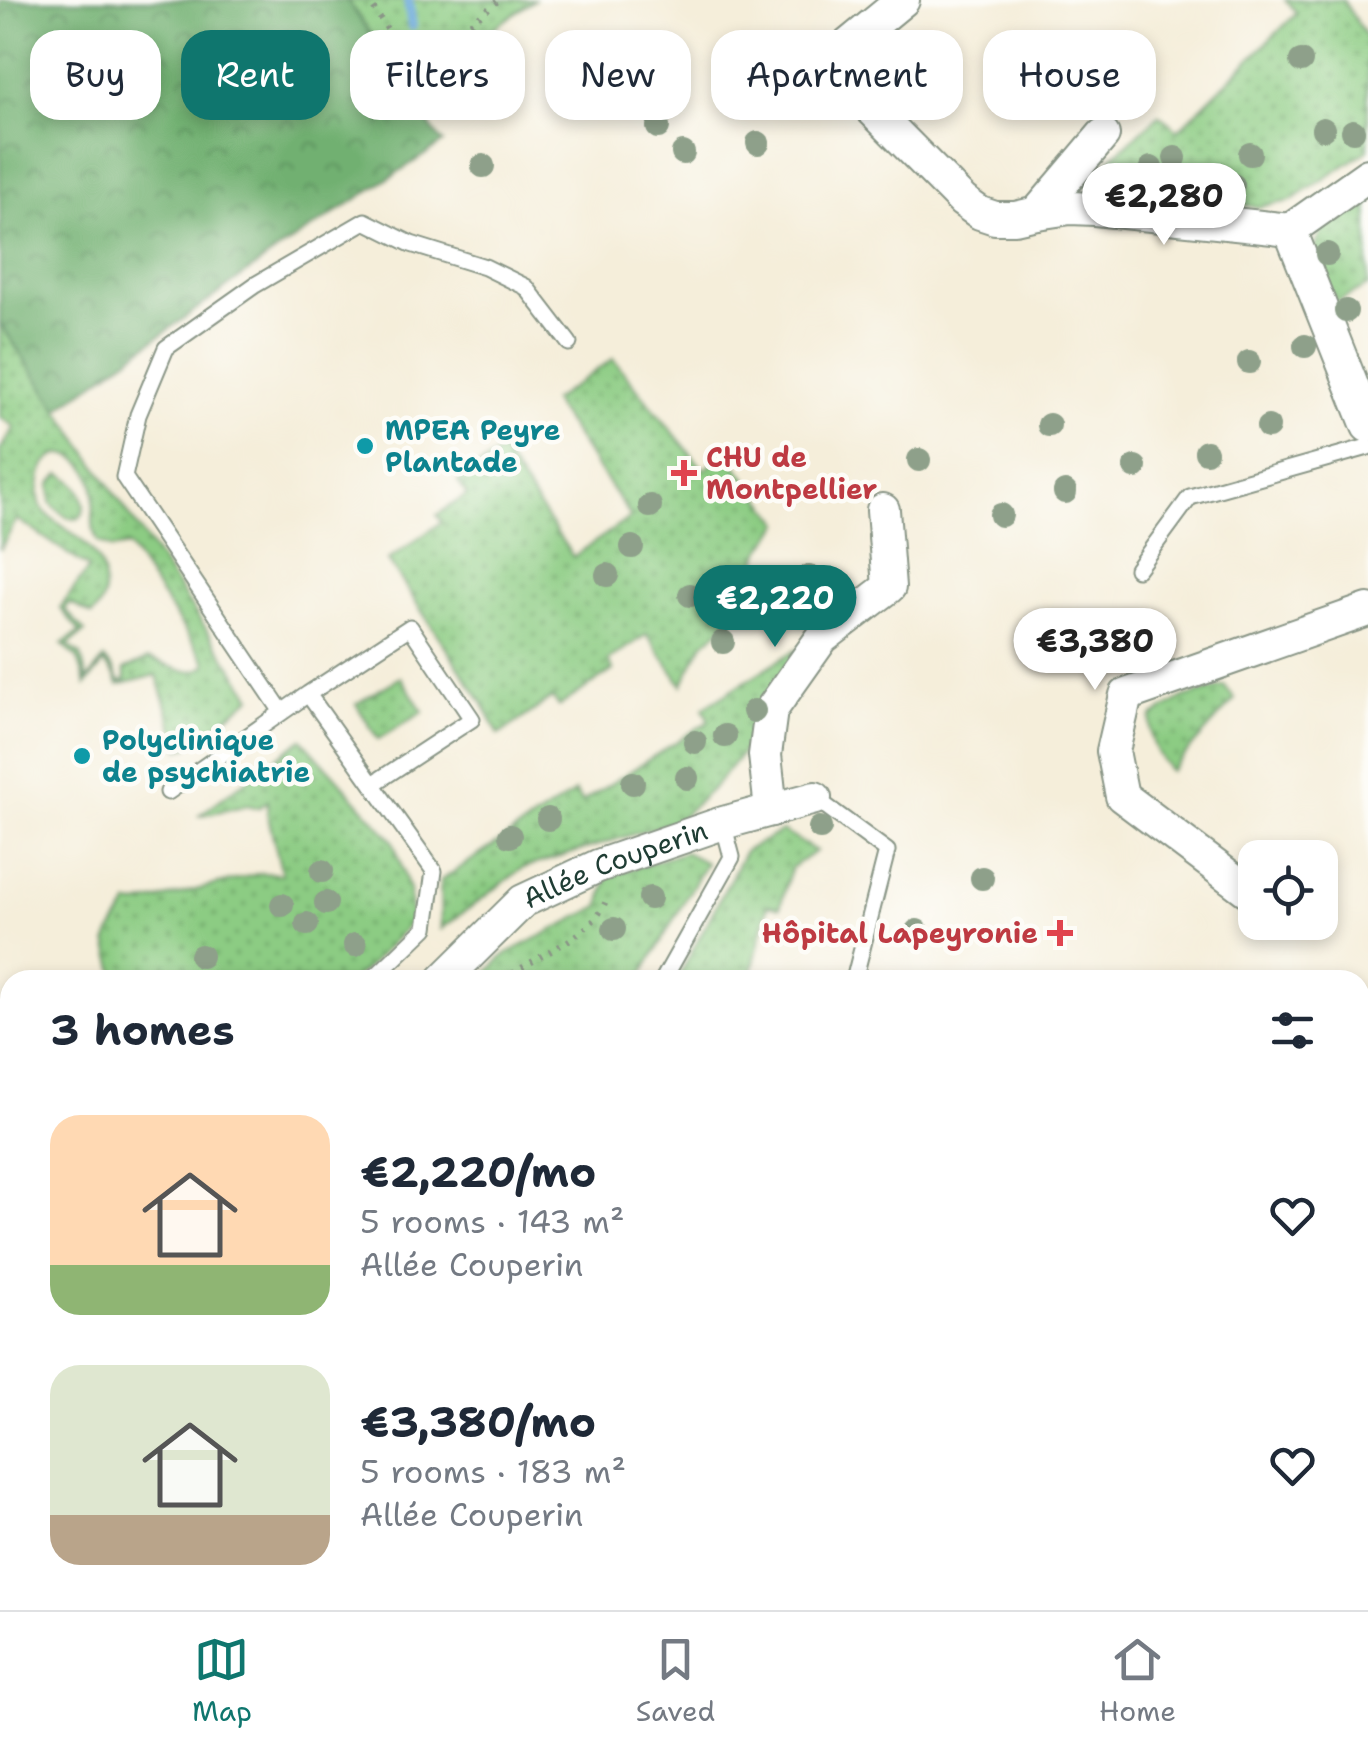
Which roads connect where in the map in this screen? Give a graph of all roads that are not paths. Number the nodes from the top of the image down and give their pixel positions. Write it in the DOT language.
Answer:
graph roads {
  1 [pos="903,0"];
  2 [pos="1103,134"];
  3 [pos="1368,175"];
  4 [pos="1037,213"];
  5 [pos="1290,230"];
  6 [pos="569,343"];
  7 [pos="1368,426"];
  8 [pos="1368,446"];
  9 [pos="884,510"];
  10 [pos="1137,569"];
  11 [pos="1368,610"];
  12 [pos="308,694"];
  13 [pos="282,712"];
  14 [pos="373,784"];
  15 [pos="168,792"];
  16 [pos="814,798"];
  17 [pos="771,810"];
  18 [pos="723,823"];
  19 [pos="1238,883"];
  20 [pos="382,970"];
  21 [pos="454,970"];
  22 [pos="669,970"];
  23 [pos="857,970"];
  1 -- 4 [label="street"];
  2 -- 4 [label="street"];
  3 -- 5 [label="street"];
  4 -- 5 [label="street"];
  5 -- 7 [label="street"];
  6 -- 13 [label="lane"];
  8 -- 10 [label="lane"];
  9 -- 17 [label="street"];
  11 -- 19 [label="street"];
  12 -- 13 [label="lane"];
  12 -- 14 [label="lane"];
  12 -- 14 [label="lane"];
  13 -- 15 [label="lane"];
  14 -- 20 [label="lane"];
  16 -- 17 [label="street, Allée Couperin"];
  16 -- 23 [label="lane"];
  17 -- 18 [label="street, Allée Couperin"];
  18 -- 21 [label="street, Allée Couperin"];
  18 -- 22 [label="lane"];
}
